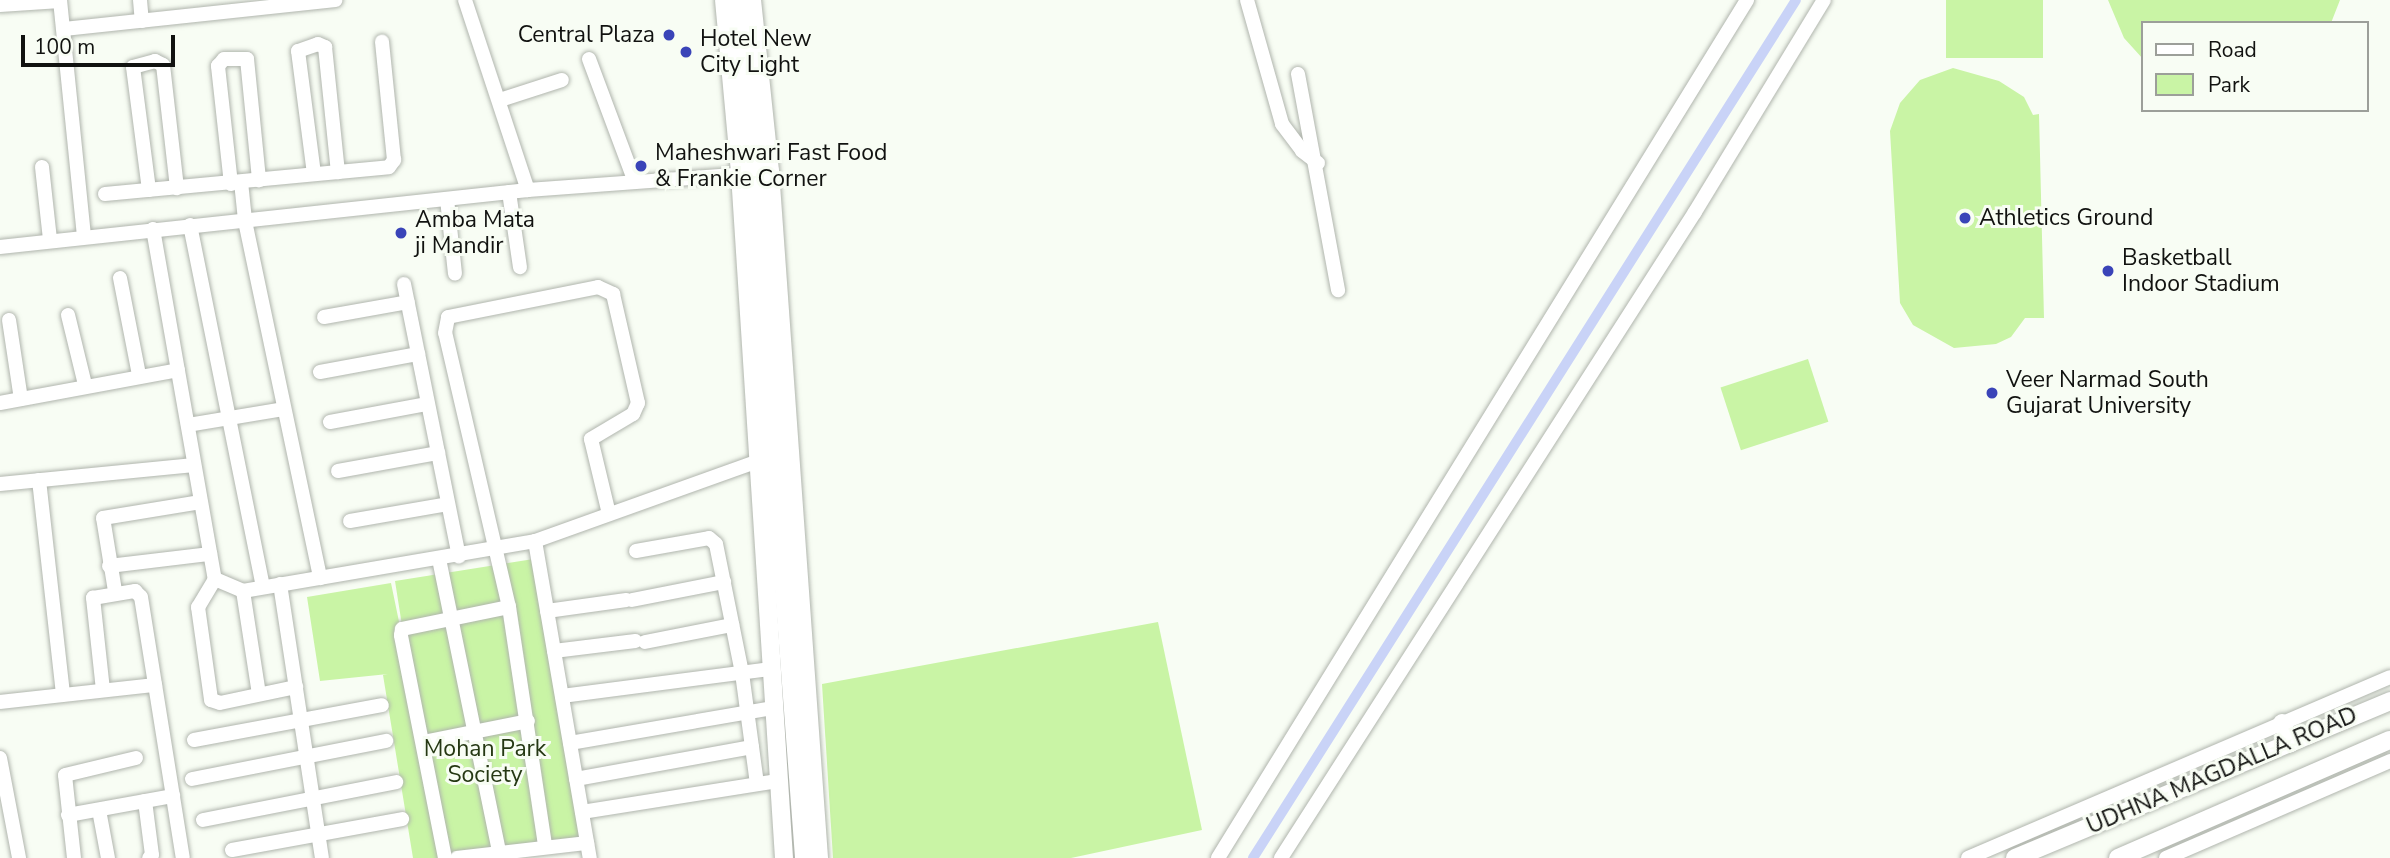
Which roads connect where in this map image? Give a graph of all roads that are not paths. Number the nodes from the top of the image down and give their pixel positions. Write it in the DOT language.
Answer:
graph roads {
  1 [pos="60,0"];
  2 [pos="140,0"];
  3 [pos="335,0"];
  4 [pos="466,0"];
  5 [pos="723,0"];
  6 [pos="731,0"];
  7 [pos="740,0"];
  8 [pos="752,0"];
  9 [pos="1247,0"];
  10 [pos="1747,0"];
  11 [pos="1824,0"];
  12 [pos="8,3"];
  13 [pos="261,4"];
  14 [pos="203,7"];
  15 [pos="142,20"];
  16 [pos="64,29"];
  17 [pos="382,43"];
  18 [pos="589,59"];
  19 [pos="1298,74"];
  20 [pos="562,80"];
  21 [pos="500,100"];
  22 [pos="1318,163"];
  23 [pos="42,167"];
  24 [pos="338,172"];
  25 [pos="752,173"];
  26 [pos="314,174"];
  27 [pos="259,180"];
  28 [pos="635,182"];
  29 [pos="236,183"];
  30 [pos="177,188"];
  31 [pos="149,190"];
  32 [pos="528,190"];
  33 [pos="509,192"];
  34 [pos="105,194"];
  35 [pos="447,199"];
  36 [pos="245,221"];
  37 [pos="190,225"];
  38 [pos="153,229"];
  39 [pos="84,236"];
  40 [pos="50,240"];
  41 [pos="0,247"];
  42 [pos="520,267"];
  43 [pos="455,274"];
  44 [pos="120,278"];
  45 [pos="404,284"];
  46 [pos="1338,290"];
  47 [pos="408,302"];
  48 [pos="68,315"];
  49 [pos="324,317"];
  50 [pos="9,320"];
  51 [pos="418,354"];
  52 [pos="178,370"];
  53 [pos="320,372"];
  54 [pos="139,375"];
  55 [pos="85,384"];
  56 [pos="21,399"];
  57 [pos="0,403"];
  58 [pos="427,404"];
  59 [pos="284,410"];
  60 [pos="229,419"];
  61 [pos="330,422"];
  62 [pos="188,425"];
  63 [pos="438,453"];
  64 [pos="756,462"];
  65 [pos="194,465"];
  66 [pos="338,471"];
  67 [pos="39,480"];
  68 [pos="0,484"];
  69 [pos="201,502"];
  70 [pos="448,504"];
  71 [pos="609,514"];
  72 [pos="350,521"];
  73 [pos="535,541"];
  74 [pos="498,547"];
  75 [pos="636,551"];
  76 [pos="210,554"];
  77 [pos="460,556"];
  78 [pos="439,559"];
  79 [pos="109,566"];
  80 [pos="215,579"];
  81 [pos="320,579"];
  82 [pos="724,582"];
  83 [pos="280,584"];
  84 [pos="263,587"];
  85 [pos="243,590"];
  86 [pos="115,591"];
  87 [pos="509,607"];
  88 [pos="547,611"];
  89 [pos="451,618"];
  90 [pos="732,625"];
  91 [pos="554,651"];
  92 [pos="769,669"];
  93 [pos="742,673"];
  94 [pos="2390,677"];
  95 [pos="155,685"];
  96 [pos="296,687"];
  97 [pos="103,690"];
  98 [pos="259,694"];
  99 [pos="63,695"];
  100 [pos="562,696"];
  101 [pos="2390,701"];
  102 [pos="0,702"];
  103 [pos="382,705"];
  104 [pos="772,708"];
  105 [pos="747,711"];
  106 [pos="301,720"];
  107 [pos="528,721"];
  108 [pos="2282,723"];
  109 [pos="477,733"];
  110 [pos="194,740"];
  111 [pos="2390,740"];
  112 [pos="386,741"];
  113 [pos="423,742"];
  114 [pos="570,743"];
  115 [pos="2290,743"];
  116 [pos="752,747"];
  117 [pos="306,756"];
  118 [pos="0,758"];
  119 [pos="136,758"];
  120 [pos="2390,761"];
  121 [pos="192,779"];
  122 [pos="576,779"];
  123 [pos="778,781"];
  124 [pos="396,782"];
  125 [pos="757,784"];
  126 [pos="173,796"];
  127 [pos="312,798"];
  128 [pos="5,801"];
  129 [pos="145,801"];
  130 [pos="99,810"];
  131 [pos="582,812"];
  132 [pos="68,815"];
  133 [pos="402,819"];
  134 [pos="203,820"];
  135 [pos="318,833"];
  136 [pos="587,843"];
  137 [pos="545,845"];
  138 [pos="232,850"];
  139 [pos="499,851"];
  140 [pos="19,858"];
  141 [pos="74,858"];
  142 [pos="108,858"];
  143 [pos="149,858"];
  144 [pos="183,858"];
  145 [pos="322,858"];
  146 [pos="445,858"];
  147 [pos="457,858"];
  148 [pos="590,858"];
  149 [pos="784,858"];
  150 [pos="793,858"];
  151 [pos="804,858"];
  152 [pos="819,858"];
  153 [pos="1218,858"];
  154 [pos="1280,858"];
  155 [pos="1968,858"];
  156 [pos="2015,858"];
  157 [pos="2118,858"];
  158 [pos="2166,858"];
  1 -- 12 [label="street"];
  1 -- 16 [label="street"];
  2 -- 15 [label="street"];
  3 -- 13 [label="street"];
  4 -- 21 [label="street"];
  5 -- 25 [label="main road"];
  6 -- 25 [label="main road"];
  7 -- 25 [label="main road"];
  8 -- 25 [label="main road"];
  9 -- 22 [label="street"];
  10 -- 153 [label="street"];
  11 -- 154 [label="street"];
  13 -- 14 [label="street"];
  14 -- 15 [label="street"];
  15 -- 16 [label="street"];
  16 -- 39 [label="street"];
  17 -- 24 [label="street"];
  18 -- 28 [label="street"];
  19 -- 22 [label="street"];
  20 -- 21 [label="street"];
  21 -- 32 [label="street"];
  22 -- 46 [label="street"];
  23 -- 40 [label="street"];
  24 -- 26 [label="street"];
  24 -- 26 [label="street"];
  25 -- 28 [label="street"];
  25 -- 64 [label="main road"];
  25 -- 150 [label="main road"];
  25 -- 151 [label="main road"];
  25 -- 152 [label="main road"];
  26 -- 27 [label="street"];
  27 -- 29 [label="street"];
  27 -- 29 [label="street"];
  28 -- 32 [label="street"];
  29 -- 30 [label="street"];
  29 -- 36 [label="street"];
  30 -- 31 [label="street"];
  30 -- 31 [label="street"];
  31 -- 34 [label="street"];
  32 -- 33 [label="street"];
  33 -- 35 [label="street"];
  33 -- 42 [label="street"];
  35 -- 36 [label="street"];
  35 -- 43 [label="street"];
  36 -- 37 [label="street"];
  36 -- 59 [label="street"];
  37 -- 38 [label="street"];
  37 -- 60 [label="street"];
  38 -- 39 [label="street"];
  38 -- 52 [label="street"];
  39 -- 40 [label="street"];
  40 -- 41 [label="street"];
  44 -- 54 [label="street"];
  45 -- 47 [label="street"];
  47 -- 49 [label="street"];
  47 -- 51 [label="street"];
  48 -- 55 [label="street"];
  50 -- 56 [label="street"];
  51 -- 53 [label="street"];
  51 -- 58 [label="street"];
  52 -- 54 [label="street"];
  52 -- 62 [label="street"];
  54 -- 55 [label="street"];
  55 -- 56 [label="street"];
  56 -- 57 [label="street"];
  58 -- 61 [label="street"];
  58 -- 63 [label="street"];
  59 -- 60 [label="street"];
  59 -- 81 [label="street"];
  60 -- 62 [label="street"];
  60 -- 84 [label="street"];
  62 -- 65 [label="street"];
  63 -- 66 [label="street"];
  63 -- 70 [label="street"];
  64 -- 71 [label="street"];
  64 -- 92 [label="main road"];
  65 -- 67 [label="street"];
  65 -- 69 [label="street"];
  67 -- 68 [label="street"];
  67 -- 99 [label="street"];
  69 -- 76 [label="street"];
  69 -- 79 [label="street"];
  70 -- 72 [label="street"];
  70 -- 77 [label="street"];
  71 -- 73 [label="street"];
  71 -- 74 [label="street"];
  73 -- 74 [label="street"];
  73 -- 88 [label="street"];
  74 -- 77 [label="street"];
  74 -- 87 [label="street"];
  75 -- 82 [label="street"];
  76 -- 79 [label="street"];
  76 -- 80 [label="street"];
  77 -- 78 [label="street"];
  78 -- 81 [label="street"];
  78 -- 89 [label="street"];
  79 -- 86 [label="street"];
  80 -- 85 [label="street"];
  80 -- 98 [label="street"];
  81 -- 83 [label="street"];
  82 -- 88 [label="street"];
  82 -- 90 [label="street"];
  83 -- 84 [label="street"];
  83 -- 96 [label="street"];
  84 -- 85 [label="street"];
  85 -- 98 [label="street"];
  86 -- 95 [label="street"];
  86 -- 97 [label="street"];
  87 -- 89 [label="street"];
  87 -- 107 [label="street"];
  88 -- 91 [label="street"];
  89 -- 109 [label="street"];
  89 -- 113 [label="street"];
  90 -- 91 [label="street"];
  90 -- 93 [label="street"];
  91 -- 100 [label="street"];
  92 -- 93 [label="street"];
  92 -- 104 [label="main road"];
  93 -- 100 [label="street"];
  93 -- 105 [label="street"];
  94 -- 108 [label="street"];
  95 -- 97 [label="street"];
  95 -- 126 [label="street"];
  96 -- 98 [label="street"];
  96 -- 106 [label="street"];
  97 -- 99 [label="street"];
  99 -- 102 [label="street"];
  100 -- 114 [label="street"];
  101 -- 115 [label="main road, UDHNA MAGDALLA ROAD"];
  103 -- 106 [label="street"];
  104 -- 105 [label="street"];
  104 -- 123 [label="main road"];
  105 -- 114 [label="street"];
  105 -- 116 [label="street"];
  106 -- 110 [label="street"];
  106 -- 117 [label="street"];
  107 -- 109 [label="street"];
  107 -- 137 [label="street"];
  108 -- 115 [label="main road"];
  108 -- 155 [label="street"];
  109 -- 113 [label="street"];
  109 -- 139 [label="street"];
  111 -- 157 [label="main road, UDHNA MAGDALLA ROAD"];
  112 -- 117 [label="street"];
  113 -- 146 [label="street"];
  114 -- 122 [label="street"];
  115 -- 156 [label="main road, UDHNA MAGDALLA ROAD"];
  116 -- 122 [label="street"];
  116 -- 125 [label="street"];
  117 -- 121 [label="street"];
  117 -- 127 [label="street"];
  118 -- 128 [label="street"];
  119 -- 132 [label="street"];
  120 -- 158 [label="street"];
  122 -- 131 [label="street"];
  123 -- 125 [label="street"];
  123 -- 149 [label="main road"];
  124 -- 127 [label="street"];
  125 -- 131 [label="street"];
  126 -- 129 [label="street"];
  126 -- 144 [label="street"];
  127 -- 134 [label="street"];
  127 -- 135 [label="street"];
  128 -- 140 [label="street"];
  129 -- 130 [label="street"];
  129 -- 143 [label="street"];
  130 -- 132 [label="street"];
  130 -- 142 [label="street"];
  131 -- 136 [label="street"];
  132 -- 141 [label="street"];
  133 -- 135 [label="street"];
  135 -- 138 [label="street"];
  135 -- 145 [label="street"];
  136 -- 137 [label="street"];
  136 -- 148 [label="street"];
  137 -- 139 [label="street"];
  139 -- 147 [label="street"];
}
